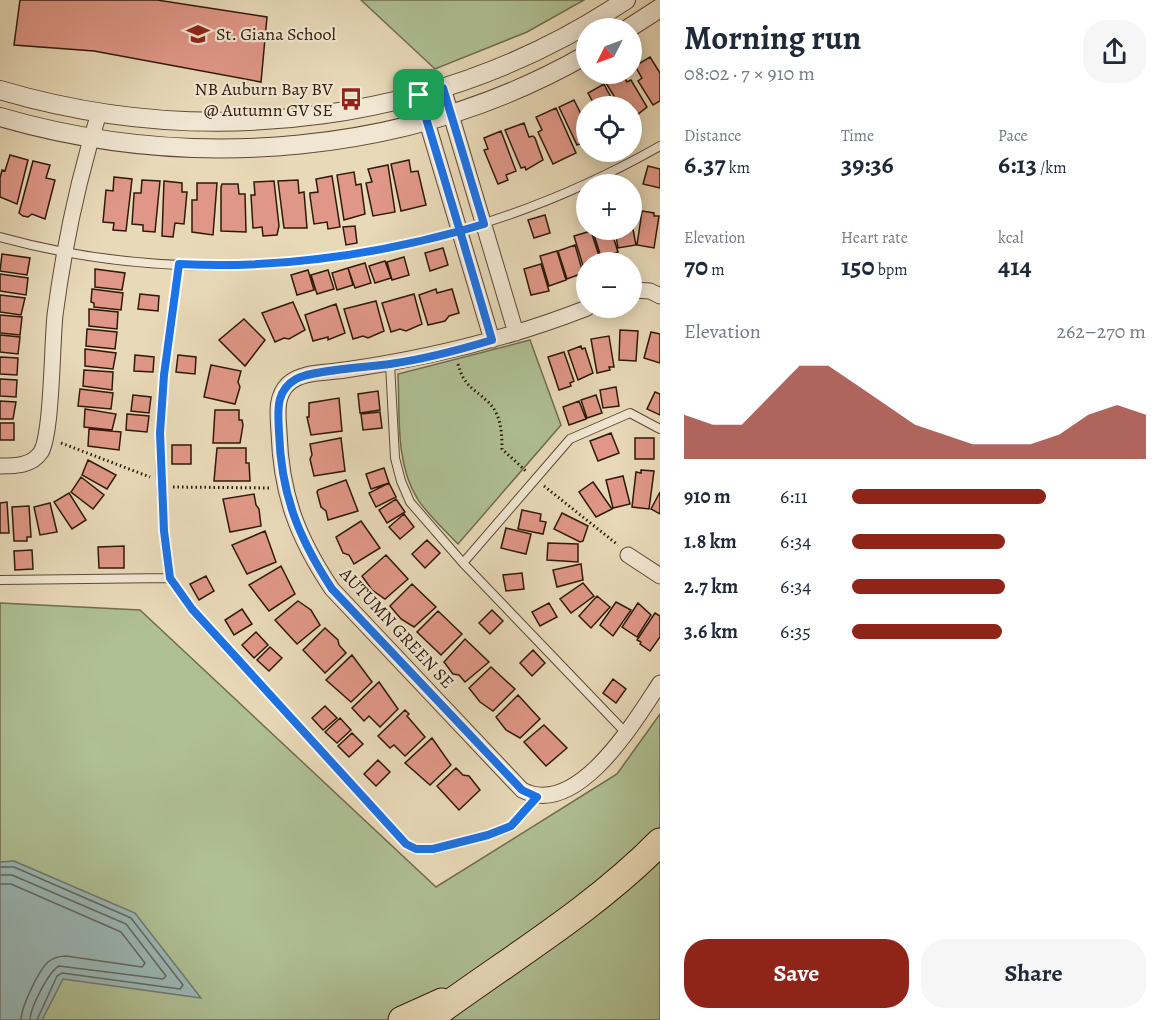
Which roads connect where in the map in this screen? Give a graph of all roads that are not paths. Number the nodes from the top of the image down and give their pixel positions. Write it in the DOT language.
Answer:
graph roads {
  1 [pos="626,0"];
  2 [pos="660,8"];
  3 [pos="642,20"];
  4 [pos="576,60"];
  5 [pos="443,88"];
  6 [pos="0,90"];
  7 [pos="419,95"];
  8 [pos="99,113"];
  9 [pos="450,113"];
  10 [pos="0,117"];
  11 [pos="426,120"];
  12 [pos="91,139"];
  13 [pos="660,146"];
  14 [pos="484,224"];
  15 [pos="460,231"];
  16 [pos="0,237"];
  17 [pos="65,252"];
  18 [pos="179,264"];
  19 [pos="642,291"];
  20 [pos="660,296"];
  21 [pos="576,312"];
  22 [pos="516,333"];
  23 [pos="492,340"];
  24 [pos="390,364"];
  25 [pos="660,429"];
  26 [pos="0,466"];
  27 [pos="628,555"];
  28 [pos="463,563"];
  29 [pos="660,576"];
  30 [pos="170,578"];
  31 [pos="0,580"];
  32 [pos="660,683"];
  33 [pos="626,733"];
  34 [pos="537,797"];
  35 [pos="660,842"];
  36 [pos="468,990"];
  37 [pos="402,1020"];
  38 [pos="427,1020"];
  1 -- 5 [label="street"];
  2 -- 3 [label="street"];
  4 -- 9 [label="street"];
  5 -- 7 [label="street"];
  5 -- 9 [label="street"];
  6 -- 8 [label="street"];
  7 -- 8 [label="street"];
  7 -- 11 [label="street"];
  8 -- 12 [label="street"];
  9 -- 11 [label="street"];
  9 -- 14 [label="street"];
  10 -- 12 [label="street"];
  11 -- 12 [label="street"];
  11 -- 15 [label="street"];
  12 -- 17 [label="street"];
  13 -- 14 [label="lane"];
  14 -- 15 [label="lane"];
  14 -- 22 [label="street"];
  15 -- 18 [label="lane"];
  15 -- 23 [label="street"];
  16 -- 17 [label="lane"];
  17 -- 18 [label="lane"];
  17 -- 26 [label="street"];
  18 -- 30 [label="lane"];
  19 -- 20 [label="street"];
  21 -- 22 [label="street, AUTUMN GREEN SE"];
  22 -- 23 [label="street, AUTUMN GREEN SE"];
  23 -- 24 [label="street, AUTUMN GREEN SE"];
  24 -- 28 [label="lane"];
  24 -- 34 [label="street, AUTUMN GREEN SE"];
  25 -- 28 [label="lane"];
  27 -- 29 [label="street"];
  28 -- 33 [label="lane"];
  30 -- 31 [label="lane"];
  30 -- 34 [label="lane"];
  32 -- 33 [label="street"];
  33 -- 34 [label="street"];
  35 -- 36 [label="highway"];
  36 -- 37 [label="highway"];
  36 -- 38 [label="highway"];
}
